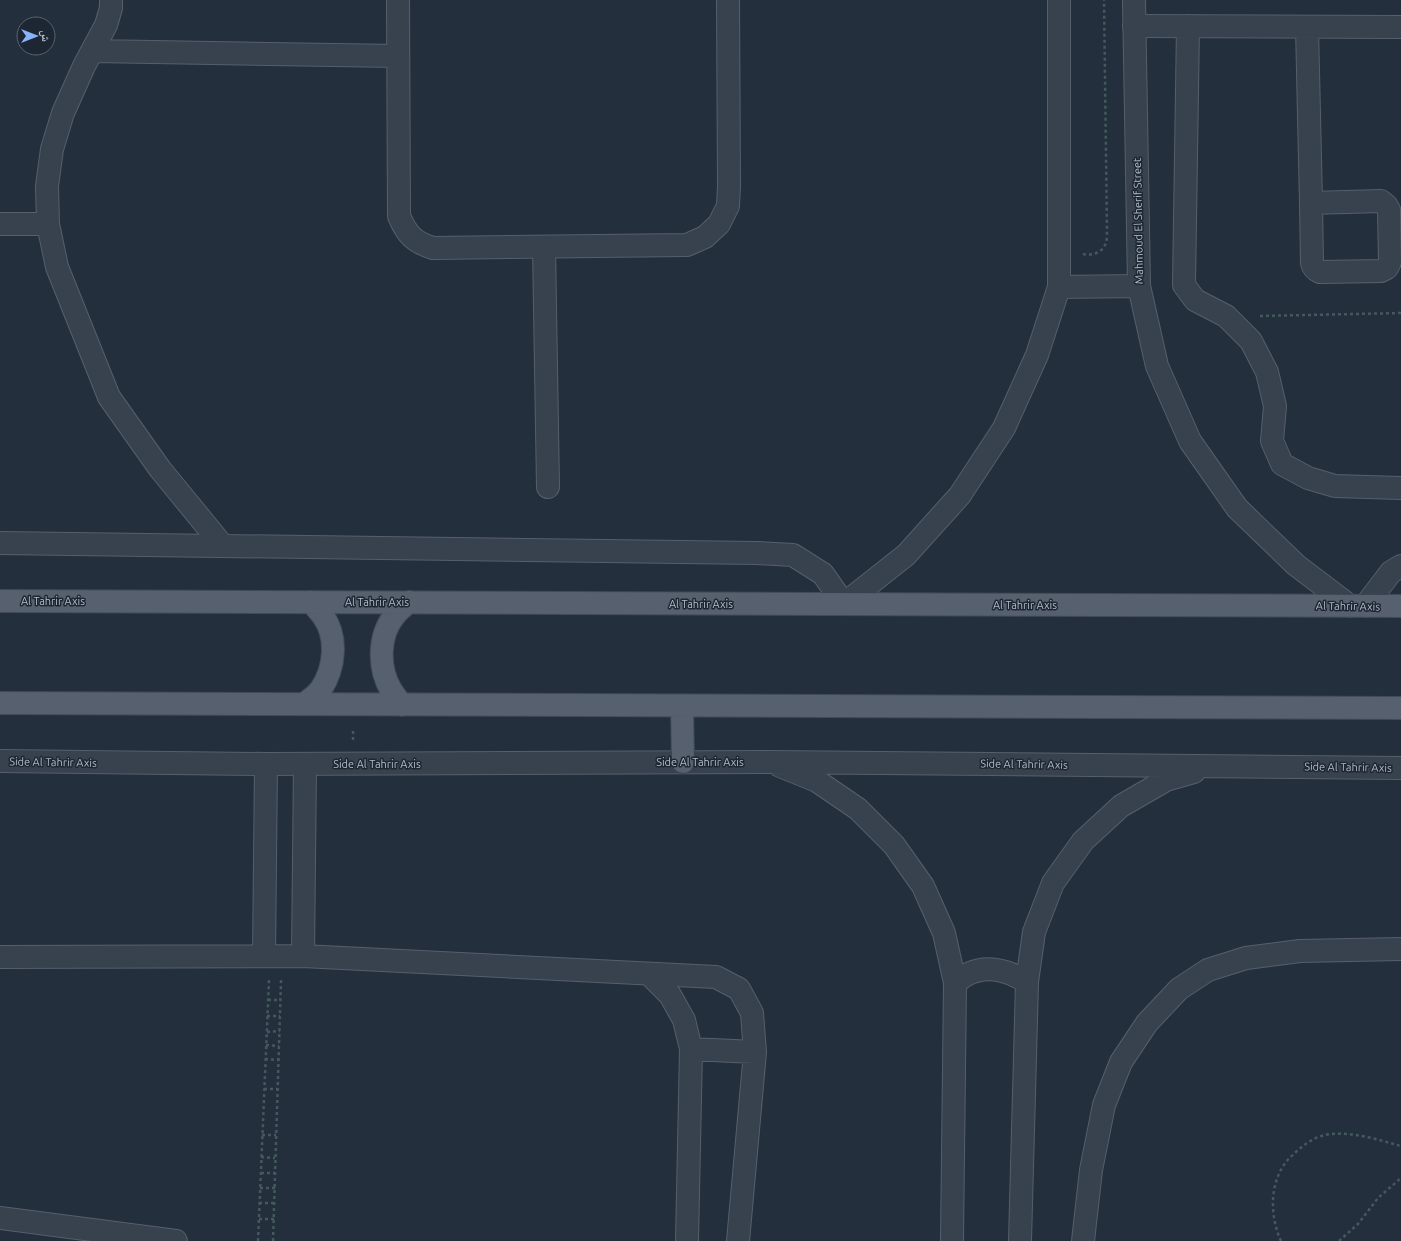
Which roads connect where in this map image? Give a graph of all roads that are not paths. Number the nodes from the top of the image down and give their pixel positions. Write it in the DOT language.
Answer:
graph roads {
  1 [pos="111,0"];
  2 [pos="398,0"];
  3 [pos="728,0"];
  4 [pos="1059,0"];
  5 [pos="1134,0"];
  6 [pos="1134,26"];
  7 [pos="1188,26"];
  8 [pos="1307,27"];
  9 [pos="1401,27"];
  10 [pos="92,51"];
  11 [pos="398,56"];
  12 [pos="1311,203"];
  13 [pos="0,224"];
  14 [pos="48,224"];
  15 [pos="544,247"];
  16 [pos="1059,286"];
  17 [pos="1139,286"];
  18 [pos="548,487"];
  19 [pos="1401,488"];
  20 [pos="0,543"];
  21 [pos="223,546"];
  22 [pos="1401,566"];
  23 [pos="0,601"];
  24 [pos="311,602"];
  25 [pos="409,602"];
  26 [pos="844,604"];
  27 [pos="1357,606"];
  28 [pos="1401,606"];
  29 [pos="0,703"];
  30 [pos="305,704"];
  31 [pos="402,705"];
  32 [pos="682,706"];
  33 [pos="1401,708"];
  34 [pos="0,761"];
  35 [pos="683,762"];
  36 [pos="770,762"];
  37 [pos="266,764"];
  38 [pos="305,764"];
  39 [pos="1216,766"];
  40 [pos="1401,768"];
  41 [pos="1401,949"];
  42 [pos="280,956"];
  43 [pos="0,957"];
  44 [pos="649,974"];
  45 [pos="1027,982"];
  46 [pos="955,983"];
  47 [pos="691,1049"];
  48 [pos="755,1052"];
  49 [pos="0,1218"];
  50 [pos="176,1241"];
  51 [pos="687,1241"];
  52 [pos="738,1241"];
  53 [pos="952,1241"];
  54 [pos="1020,1241"];
  55 [pos="1083,1241"];
  1 -- 10 [label="street"];
  2 -- 11 [label="street"];
  3 -- 15 [label="street"];
  4 -- 16 [label="street"];
  5 -- 6 [label="street, Mahmoud El Sherif Street"];
  6 -- 7 [label="street"];
  6 -- 17 [label="street, Mahmoud El Sherif Street"];
  7 -- 8 [label="street"];
  7 -- 19 [label="street"];
  8 -- 9 [label="street"];
  8 -- 12 [label="street"];
  10 -- 11 [label="street"];
  10 -- 14 [label="street"];
  11 -- 15 [label="street"];
  12 -- 12 [label="street"];
  13 -- 14 [label="street"];
  14 -- 21 [label="street"];
  15 -- 18 [label="street"];
  16 -- 17 [label="street"];
  16 -- 26 [label="street"];
  17 -- 27 [label="street, Mahmoud El Sherif Street"];
  20 -- 21 [label="street"];
  21 -- 26 [label="street"];
  22 -- 27 [label="street"];
  23 -- 24 [label="main road, Al Tahrir Axis"];
  24 -- 25 [label="main road, Al Tahrir Axis"];
  24 -- 30 [label="main road"];
  25 -- 26 [label="main road, Al Tahrir Axis"];
  25 -- 31 [label="main road"];
  26 -- 27 [label="main road, Al Tahrir Axis"];
  27 -- 28 [label="main road, Al Tahrir Axis"];
  29 -- 30 [label="main road"];
  30 -- 31 [label="main road"];
  31 -- 32 [label="main road"];
  32 -- 33 [label="main road"];
  32 -- 35 [label="main road"];
  34 -- 37 [label="street, Side Al Tahrir Axis"];
  35 -- 36 [label="street, Side Al Tahrir Axis"];
  35 -- 38 [label="street, Side Al Tahrir Axis"];
  36 -- 39 [label="street, Side Al Tahrir Axis"];
  36 -- 46 [label="street"];
  37 -- 38 [label="street, Side Al Tahrir Axis"];
  37 -- 42 [label="street"];
  38 -- 42 [label="street"];
  39 -- 40 [label="street, Side Al Tahrir Axis"];
  39 -- 45 [label="street"];
  41 -- 55 [label="street"];
  42 -- 43 [label="street"];
  42 -- 44 [label="street"];
  44 -- 47 [label="street"];
  44 -- 48 [label="street"];
  45 -- 46 [label="street"];
  45 -- 54 [label="street"];
  46 -- 53 [label="street"];
  47 -- 48 [label="street"];
  47 -- 51 [label="street"];
  48 -- 52 [label="street"];
  49 -- 50 [label="street"];
}
